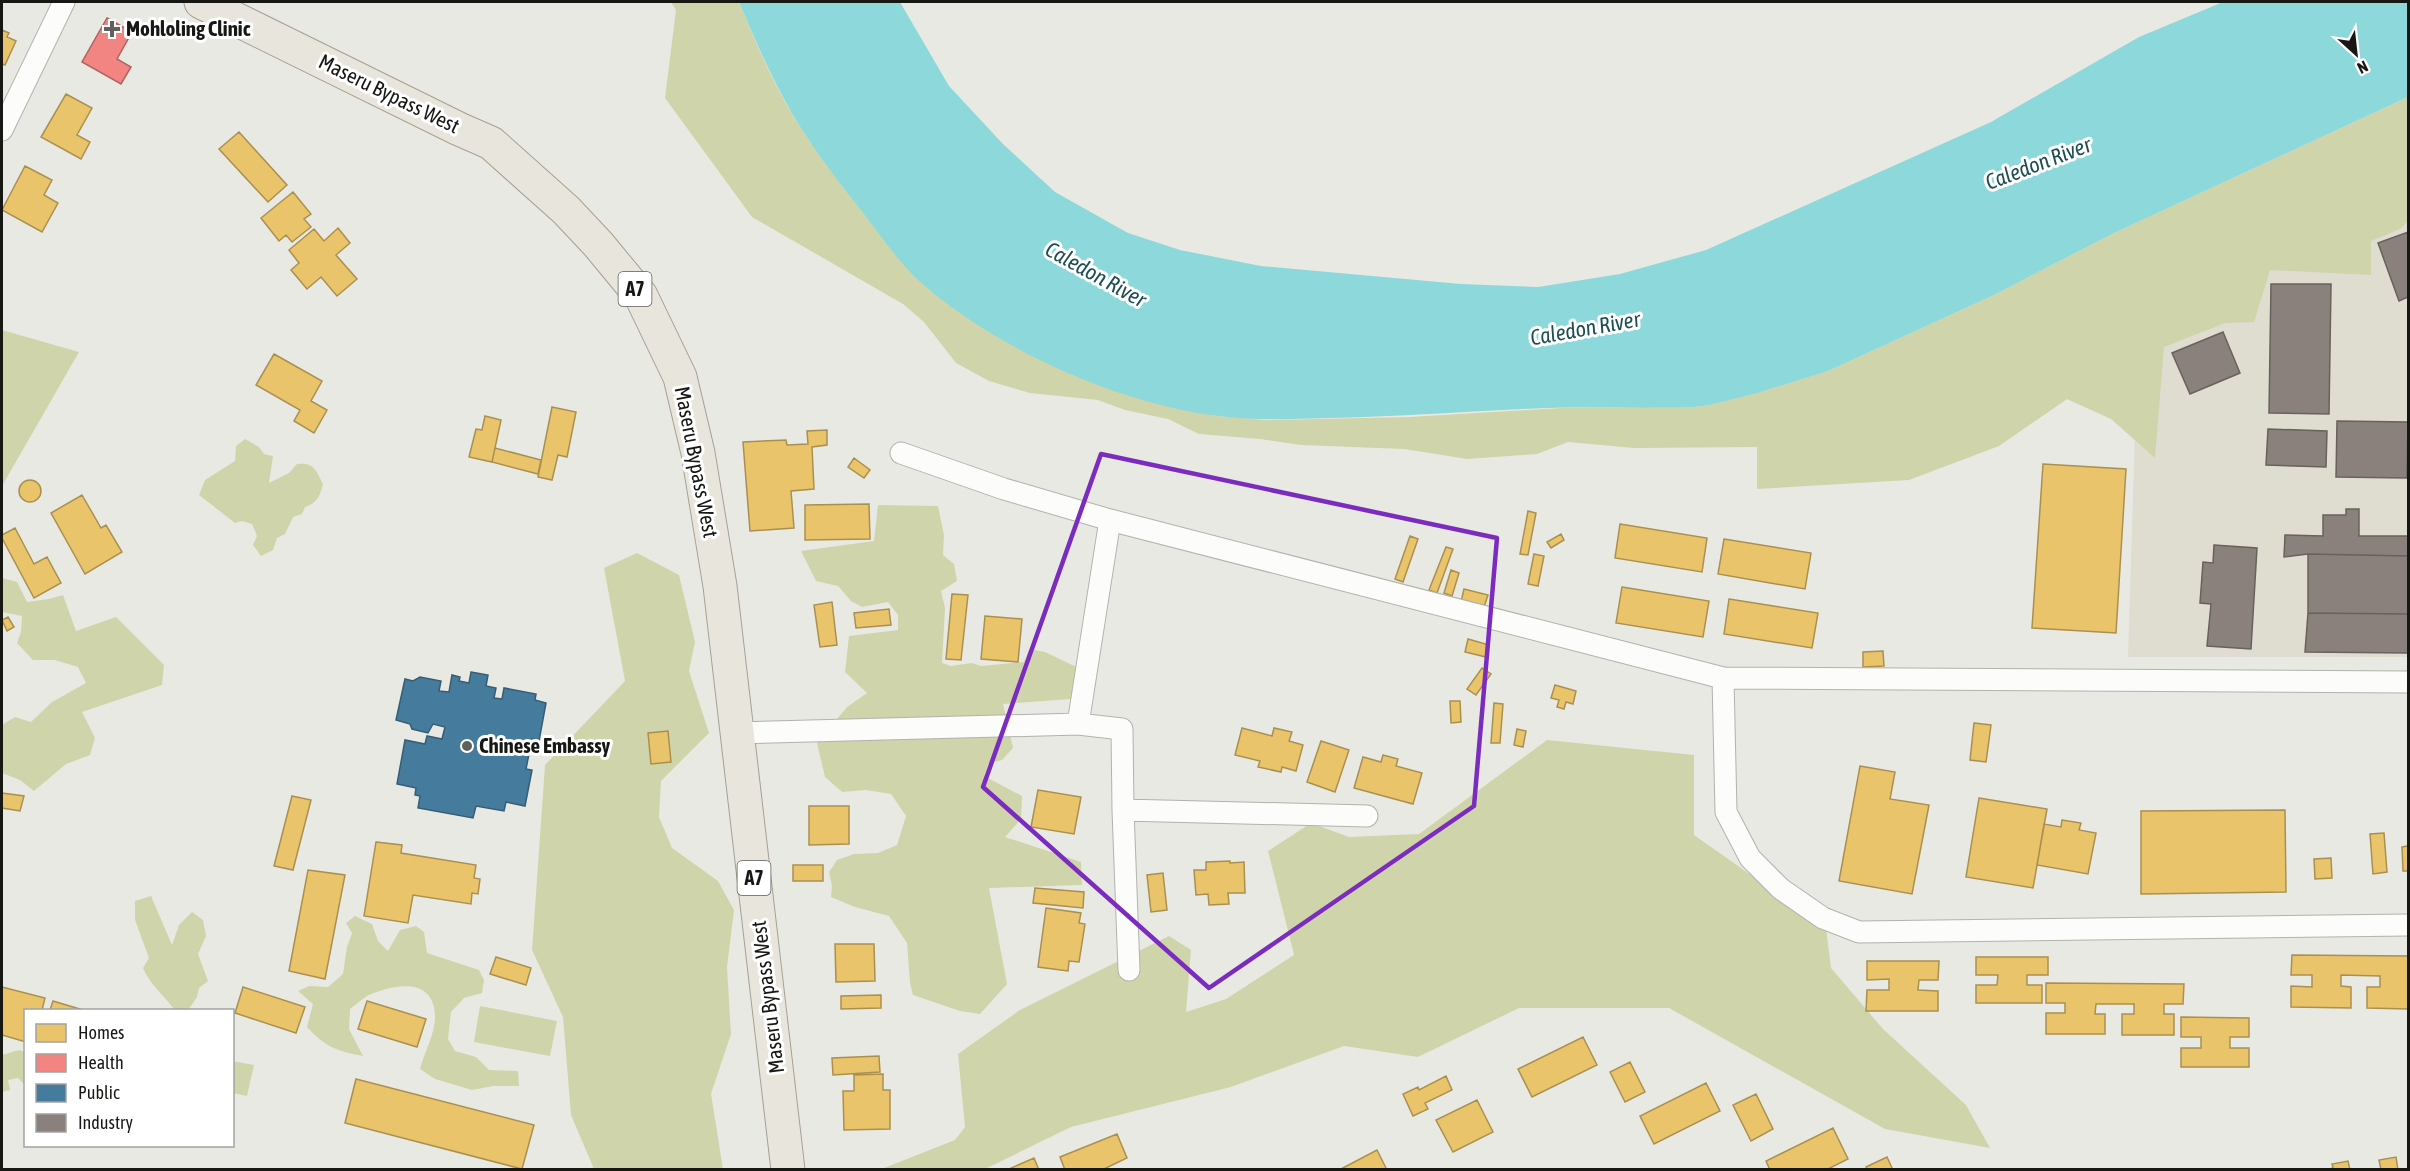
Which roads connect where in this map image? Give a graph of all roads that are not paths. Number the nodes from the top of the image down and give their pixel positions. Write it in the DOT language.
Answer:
graph roads {
  1 [pos="201,2"];
  2 [pos="57,4"];
  3 [pos="2,130"];
  4 [pos="901,453"];
  5 [pos="1110,520"];
  6 [pos="1723,678"];
  7 [pos="2409,682"];
  8 [pos="1078,724"];
  9 [pos="737,733"];
  10 [pos="1123,810"];
  11 [pos="1367,816"];
  12 [pos="2409,925"];
  13 [pos="1129,970"];
  14 [pos="788,1170"];
  1 -- 9 [label="main road, Maseru Bypass West / A7"];
  2 -- 3 [label="street"];
  4 -- 5 [label="street"];
  5 -- 6 [label="street"];
  5 -- 8 [label="street"];
  6 -- 7 [label="street"];
  6 -- 12 [label="street"];
  8 -- 9 [label="street"];
  8 -- 10 [label="street"];
  9 -- 14 [label="main road, Maseru Bypass West / A7"];
  10 -- 11 [label="street"];
  10 -- 13 [label="street"];
}
